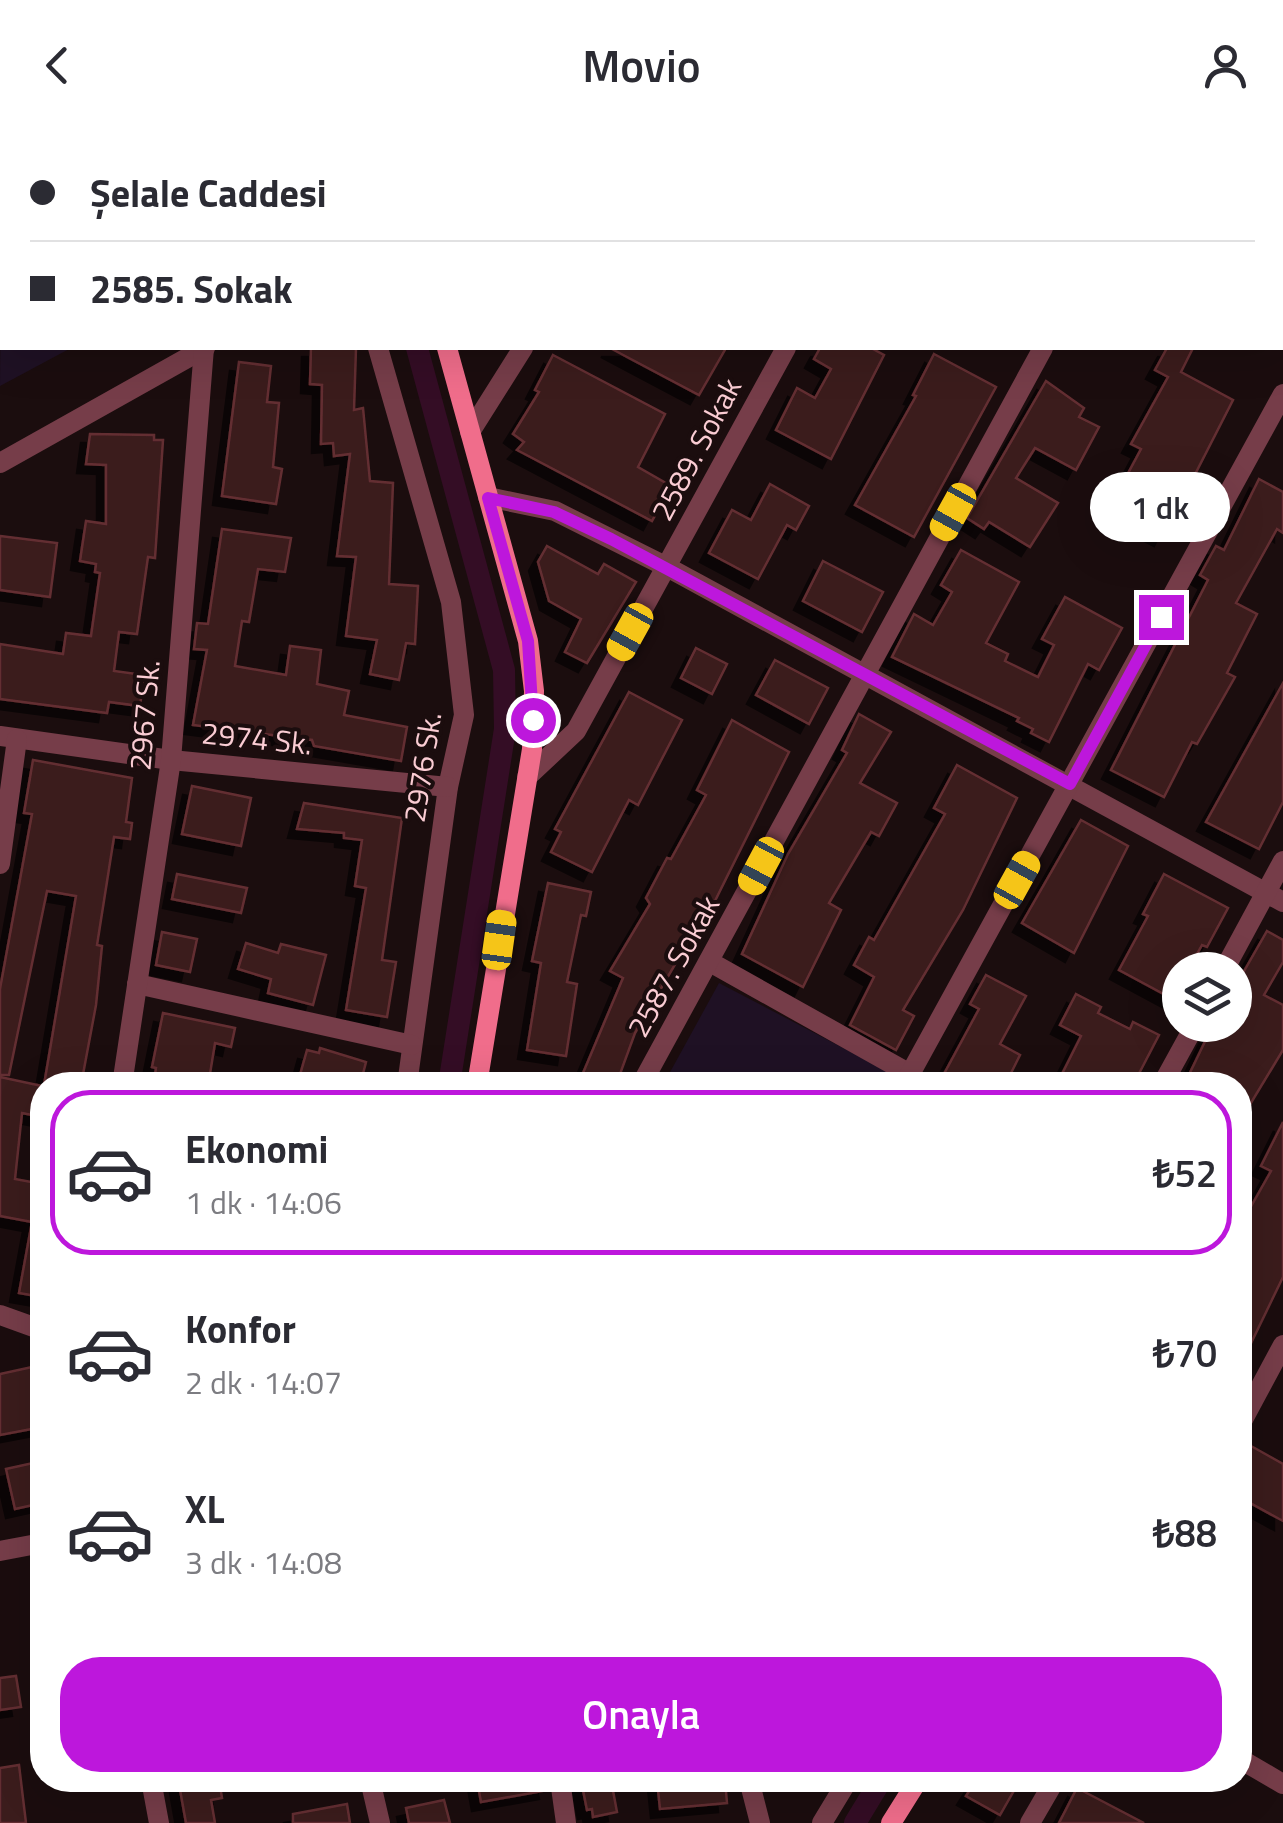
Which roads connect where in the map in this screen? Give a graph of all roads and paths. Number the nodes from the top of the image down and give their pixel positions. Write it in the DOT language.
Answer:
graph roads {
  1 [pos="201,350"];
  2 [pos="205,350"];
  3 [pos="379,350"];
  4 [pos="449,350"];
  5 [pos="522,350"];
  6 [pos="785,350"];
  7 [pos="1041,350"];
  8 [pos="1283,394"];
  9 [pos="470,432"];
  10 [pos="0,463"];
  11 [pos="488,498"];
  12 [pos="667,567"];
  13 [pos="864,676"];
  14 [pos="8,737"];
  15 [pos="171,760"];
  16 [pos="527,777"];
  17 [pos="1070,784"];
  18 [pos="448,787"];
  19 [pos="1283,861"];
  20 [pos="0,864"];
  21 [pos="1275,897"];
  22 [pos="1237,952"];
  23 [pos="710,962"];
  24 [pos="137,984"];
  25 [pos="1185,1042"];
  26 [pos="412,1045"];
  27 [pos="124,1072"];
  28 [pos="409,1072"];
  29 [pos="479,1072"];
  30 [pos="648,1072"];
  31 [pos="894,1072"];
  32 [pos="911,1072"];
  33 [pos="1169,1072"];
  34 [pos="0,1314"];
  35 [pos="30,1325"];
  36 [pos="1283,1345"];
  37 [pos="1252,1403"];
  38 [pos="30,1546"];
  39 [pos="0,1551"];
  40 [pos="1252,1766"];
  41 [pos="1283,1784"];
  42 [pos="153,1792"];
  43 [pos="373,1792"];
  44 [pos="562,1792"];
  45 [pos="752,1792"];
  46 [pos="841,1792"];
  47 [pos="910,1792"];
  48 [pos="1048,1792"];
  49 [pos="159,1823"];
  50 [pos="380,1823"];
  51 [pos="566,1823"];
  52 [pos="760,1823"];
  53 [pos="822,1823"];
  54 [pos="891,1823"];
  55 [pos="1030,1823"];
  1 -- 10 [label="street"];
  2 -- 15 [label="street, 2967 Sk."];
  3 -- 18 [label="street, 2976 Sk."];
  4 -- 9 [label="street"];
  5 -- 9 [label="street"];
  6 -- 12 [label="street, 2589. Sokak"];
  7 -- 13 [label="street, 2587. Sokak"];
  8 -- 17 [label="street"];
  9 -- 11 [label="street"];
  11 -- 12 [label="street"];
  11 -- 16 [label="street"];
  12 -- 13 [label="street"];
  12 -- 16 [label="street, 2589. Sokak"];
  13 -- 17 [label="street"];
  13 -- 23 [label="street, 2587. Sokak"];
  14 -- 15 [label="street, 2974 Sk."];
  14 -- 20 [label="street"];
  15 -- 18 [label="street, 2974 Sk."];
  15 -- 24 [label="street, 2967 Sk."];
  16 -- 29 [label="street"];
  17 -- 21 [label="street"];
  17 -- 32 [label="street"];
  18 -- 26 [label="street, 2976 Sk."];
  19 -- 21 [label="street"];
  21 -- 22 [label="street"];
  23 -- 30 [label="street, 2587. Sokak"];
  23 -- 31 [label="street"];
  24 -- 26 [label="street"];
  24 -- 27 [label="street, 2967 Sk."];
  25 -- 33 [label="street"];
  26 -- 28 [label="street, 2976 Sk."];
  34 -- 35 [label="street"];
  36 -- 37 [label="street"];
  38 -- 39 [label="street"];
  40 -- 41 [label="street"];
  42 -- 49 [label="street"];
  43 -- 50 [label="street"];
  44 -- 51 [label="street"];
  45 -- 52 [label="street"];
  46 -- 53 [label="street"];
  47 -- 54 [label="street"];
  48 -- 55 [label="street"];
}
